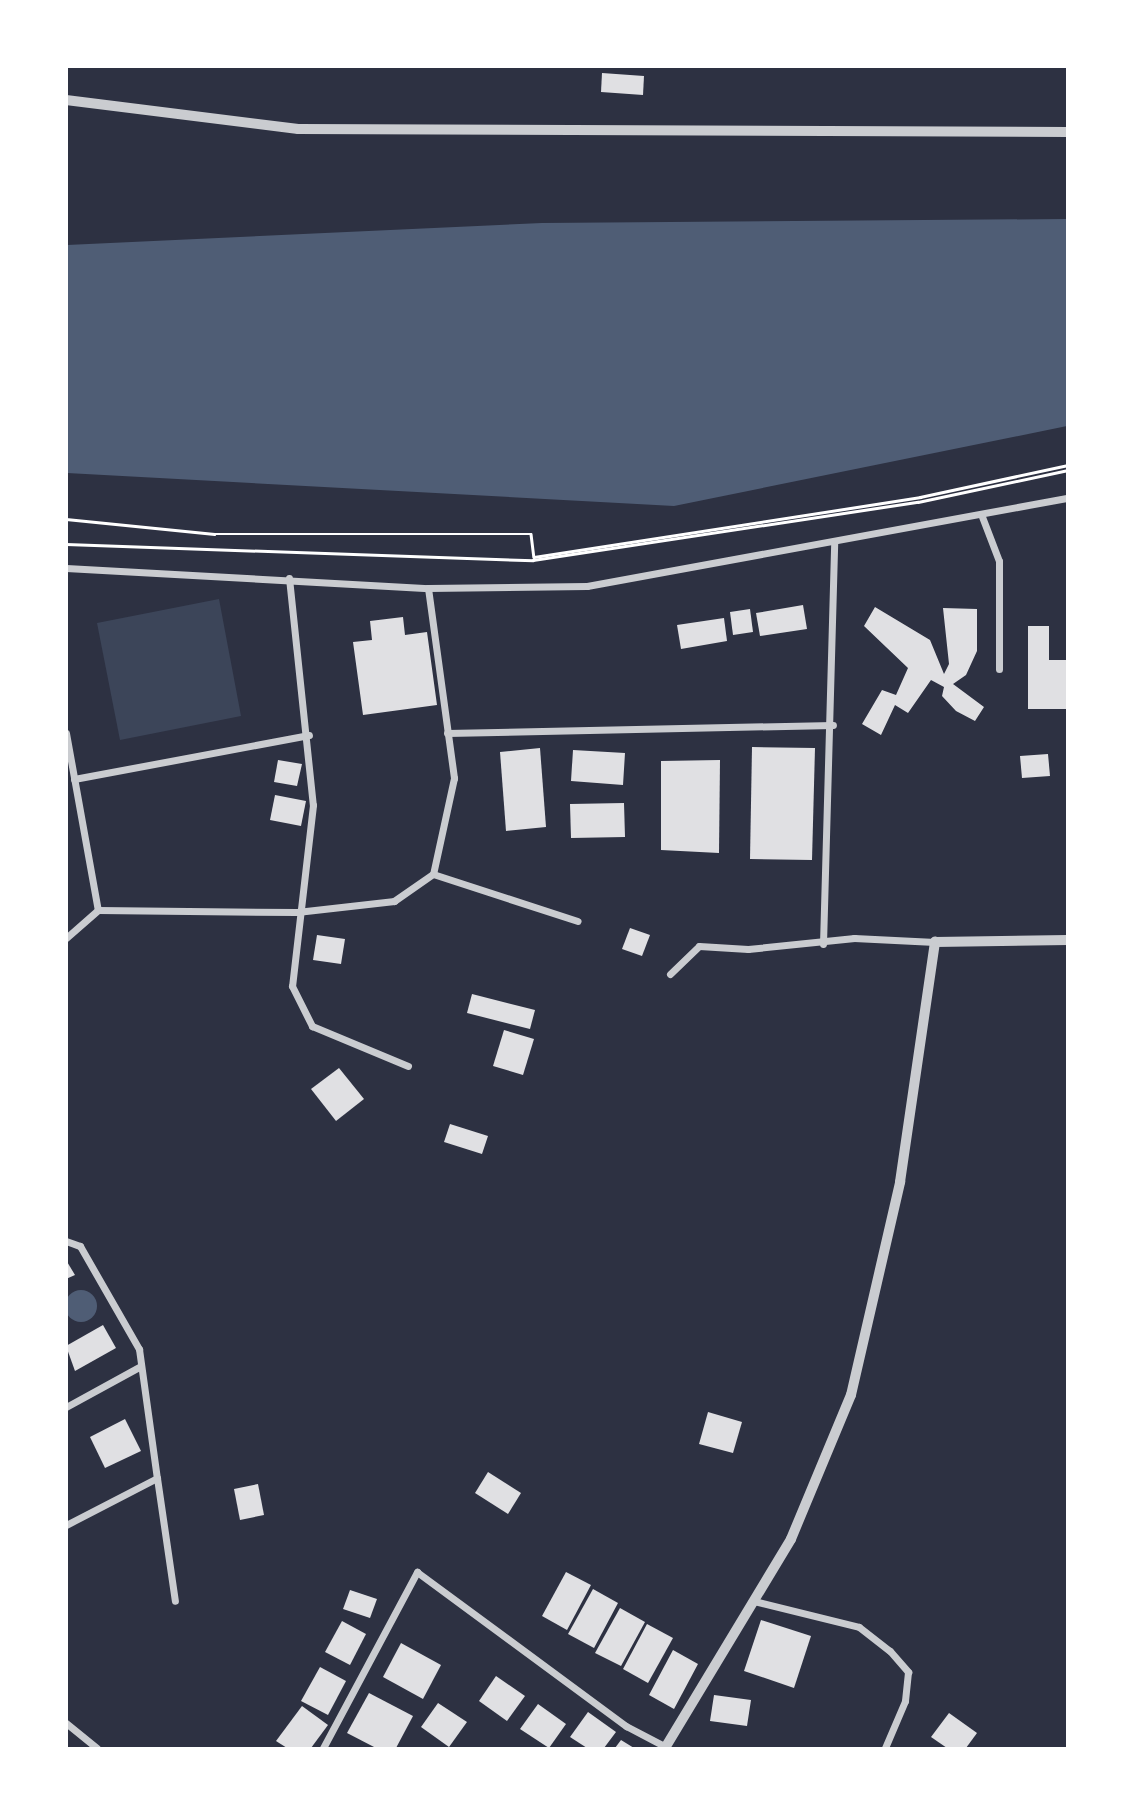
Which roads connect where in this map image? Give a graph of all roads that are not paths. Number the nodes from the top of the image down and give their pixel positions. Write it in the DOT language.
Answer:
graph roads {
  1 [pos="66,100"];
  2 [pos="1068,132"];
  3 [pos="1068,498"];
  4 [pos="981,514"];
  5 [pos="834,541"];
  6 [pos="66,568"];
  7 [pos="289,578"];
  8 [pos="428,588"];
  9 [pos="999,670"];
  10 [pos="834,725"];
  11 [pos="66,733"];
  12 [pos="447,733"];
  13 [pos="309,735"];
  14 [pos="74,779"];
  15 [pos="433,874"];
  16 [pos="98,910"];
  17 [pos="297,912"];
  18 [pos="578,921"];
  19 [pos="66,938"];
  20 [pos="1068,940"];
  21 [pos="935,942"];
  22 [pos="823,944"];
  23 [pos="670,974"];
  24 [pos="408,1066"];
  25 [pos="66,1241"];
  26 [pos="139,1367"];
  27 [pos="66,1407"];
  28 [pos="157,1478"];
  29 [pos="66,1525"];
  30 [pos="175,1601"];
  31 [pos="754,1601"];
  32 [pos="66,1723"];
  33 [pos="97,1748"];
  34 [pos="323,1748"];
  35 [pos="665,1748"];
  36 [pos="885,1748"];
  1 -- 2 [label="street"];
  3 -- 4 [label="street"];
  4 -- 5 [label="street"];
  4 -- 9 [label="street"];
  5 -- 8 [label="street"];
  5 -- 10 [label="street"];
  6 -- 7 [label="street"];
  7 -- 8 [label="street"];
  7 -- 13 [label="street"];
  8 -- 12 [label="street"];
  10 -- 12 [label="street"];
  10 -- 22 [label="street"];
  11 -- 14 [label="street"];
  12 -- 15 [label="street"];
  13 -- 14 [label="street"];
  13 -- 17 [label="street"];
  14 -- 16 [label="street"];
  15 -- 17 [label="street"];
  15 -- 18 [label="street"];
  16 -- 17 [label="street"];
  16 -- 19 [label="street"];
  17 -- 24 [label="street"];
  20 -- 21 [label="street"];
  21 -- 22 [label="street"];
  21 -- 31 [label="street"];
  22 -- 23 [label="street"];
  25 -- 26 [label="street"];
  26 -- 27 [label="street"];
  26 -- 28 [label="street"];
  28 -- 29 [label="street"];
  28 -- 30 [label="street"];
  31 -- 35 [label="street"];
  31 -- 36 [label="street"];
  32 -- 33 [label="street"];
  34 -- 35 [label="street"];
}
